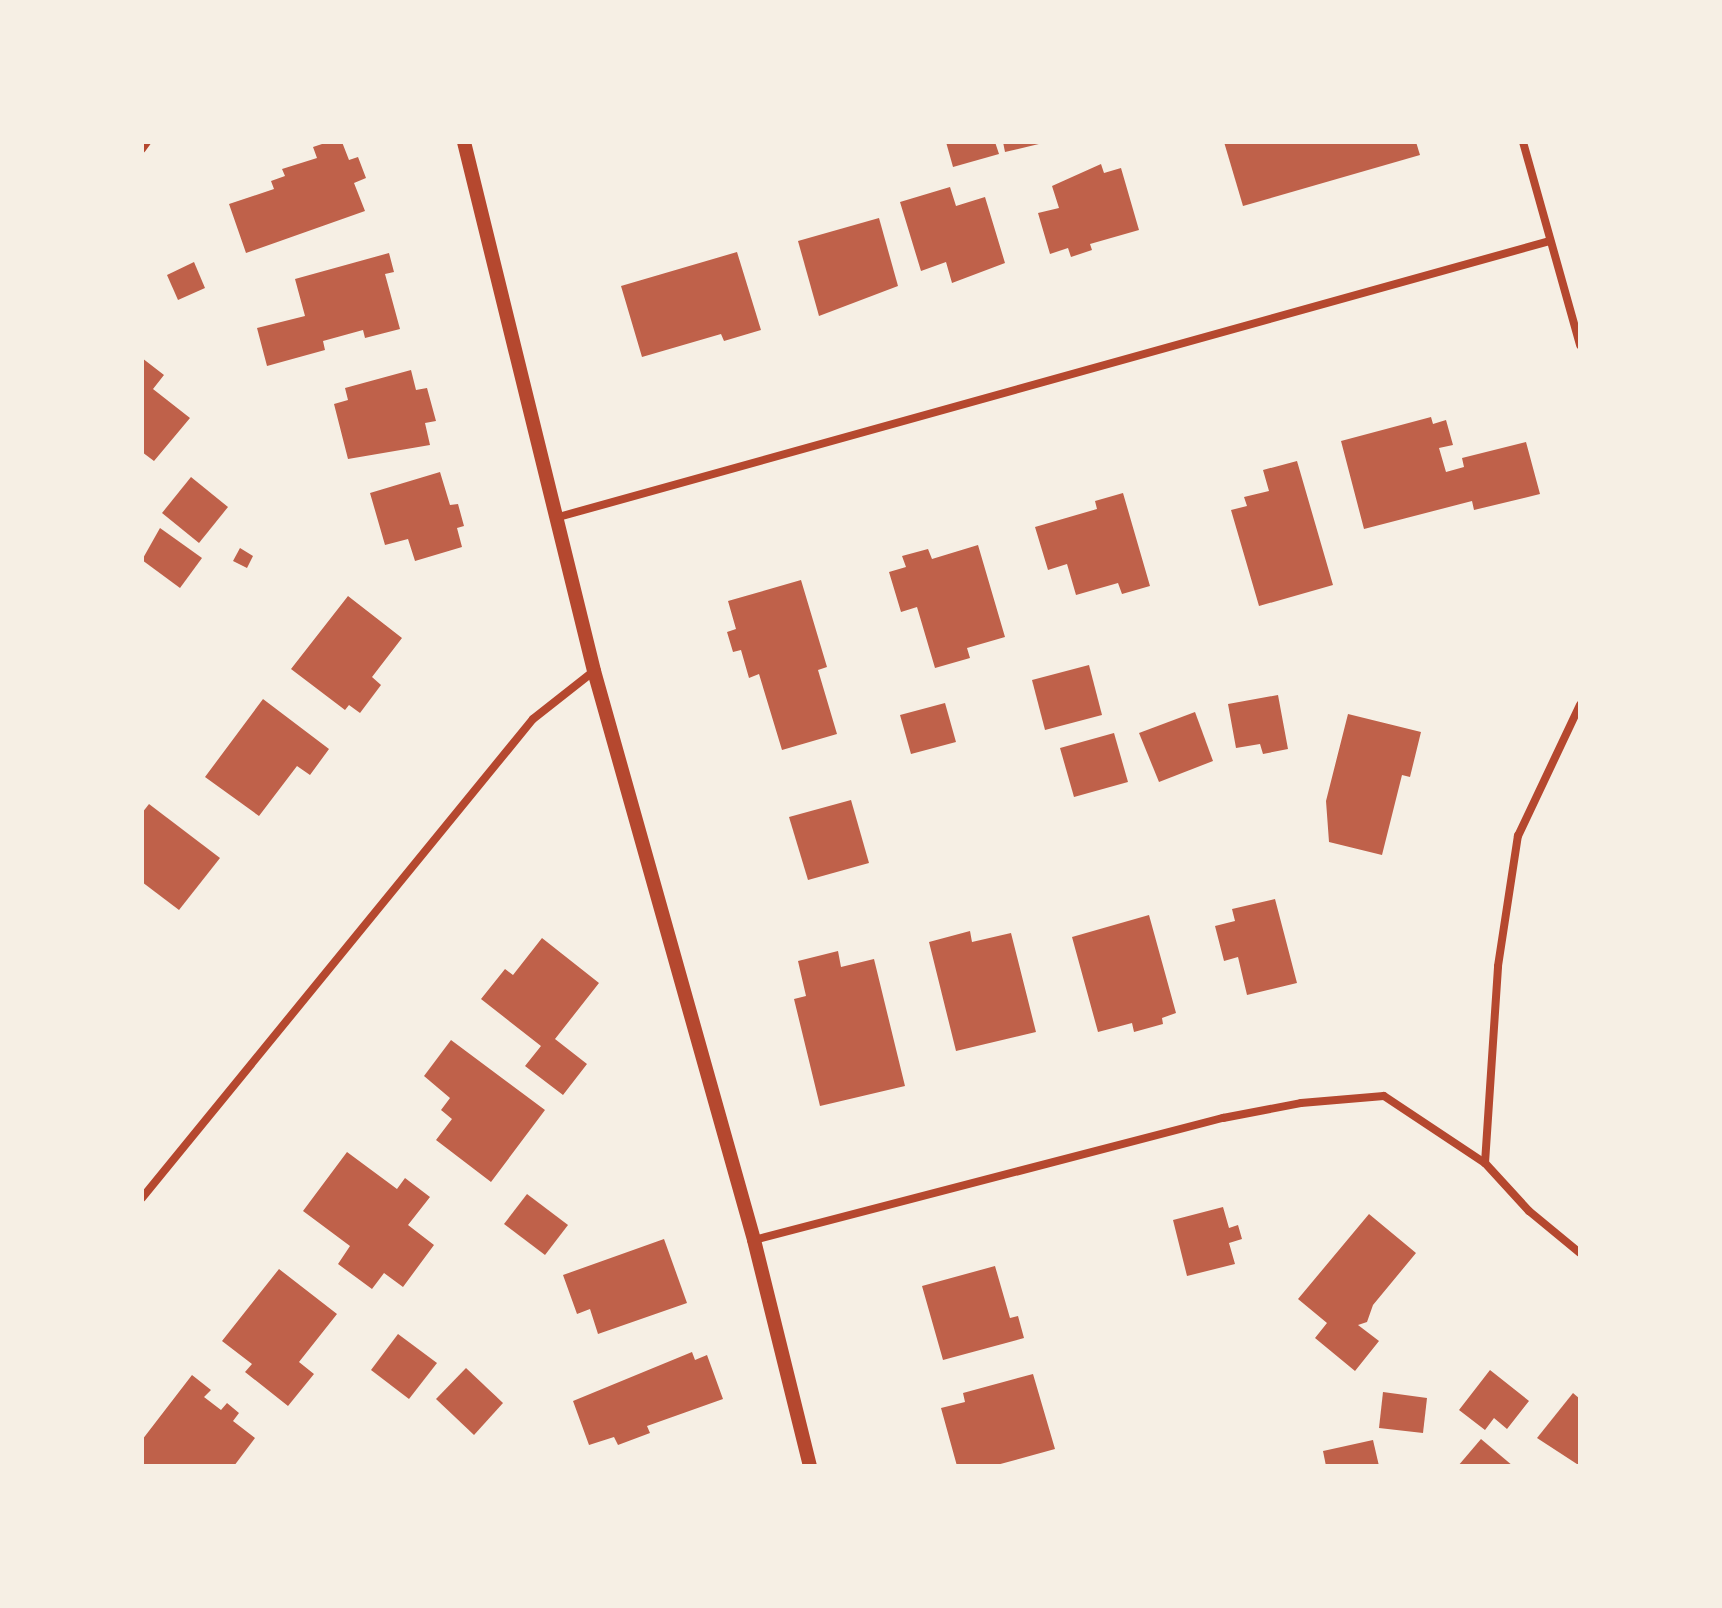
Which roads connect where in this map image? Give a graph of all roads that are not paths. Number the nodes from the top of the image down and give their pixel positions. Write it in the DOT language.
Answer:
graph roads {
  1 [pos="147,142"];
  2 [pos="464,142"];
  3 [pos="1523,142"];
  4 [pos="142,149"];
  5 [pos="1550,241"];
  6 [pos="1580,345"];
  7 [pos="555,518"];
  8 [pos="594,671"];
  9 [pos="1580,705"];
  10 [pos="1485,1163"];
  11 [pos="142,1198"];
  12 [pos="754,1240"];
  13 [pos="1580,1253"];
  14 [pos="810,1466"];
  1 -- 4 [label="street"];
  2 -- 7 [label="street"];
  3 -- 5 [label="street"];
  5 -- 6 [label="street"];
  5 -- 7 [label="street"];
  7 -- 8 [label="street"];
  8 -- 11 [label="street"];
  8 -- 12 [label="street"];
  9 -- 10 [label="street"];
  10 -- 12 [label="street"];
  10 -- 13 [label="street"];
  12 -- 14 [label="street"];
}
